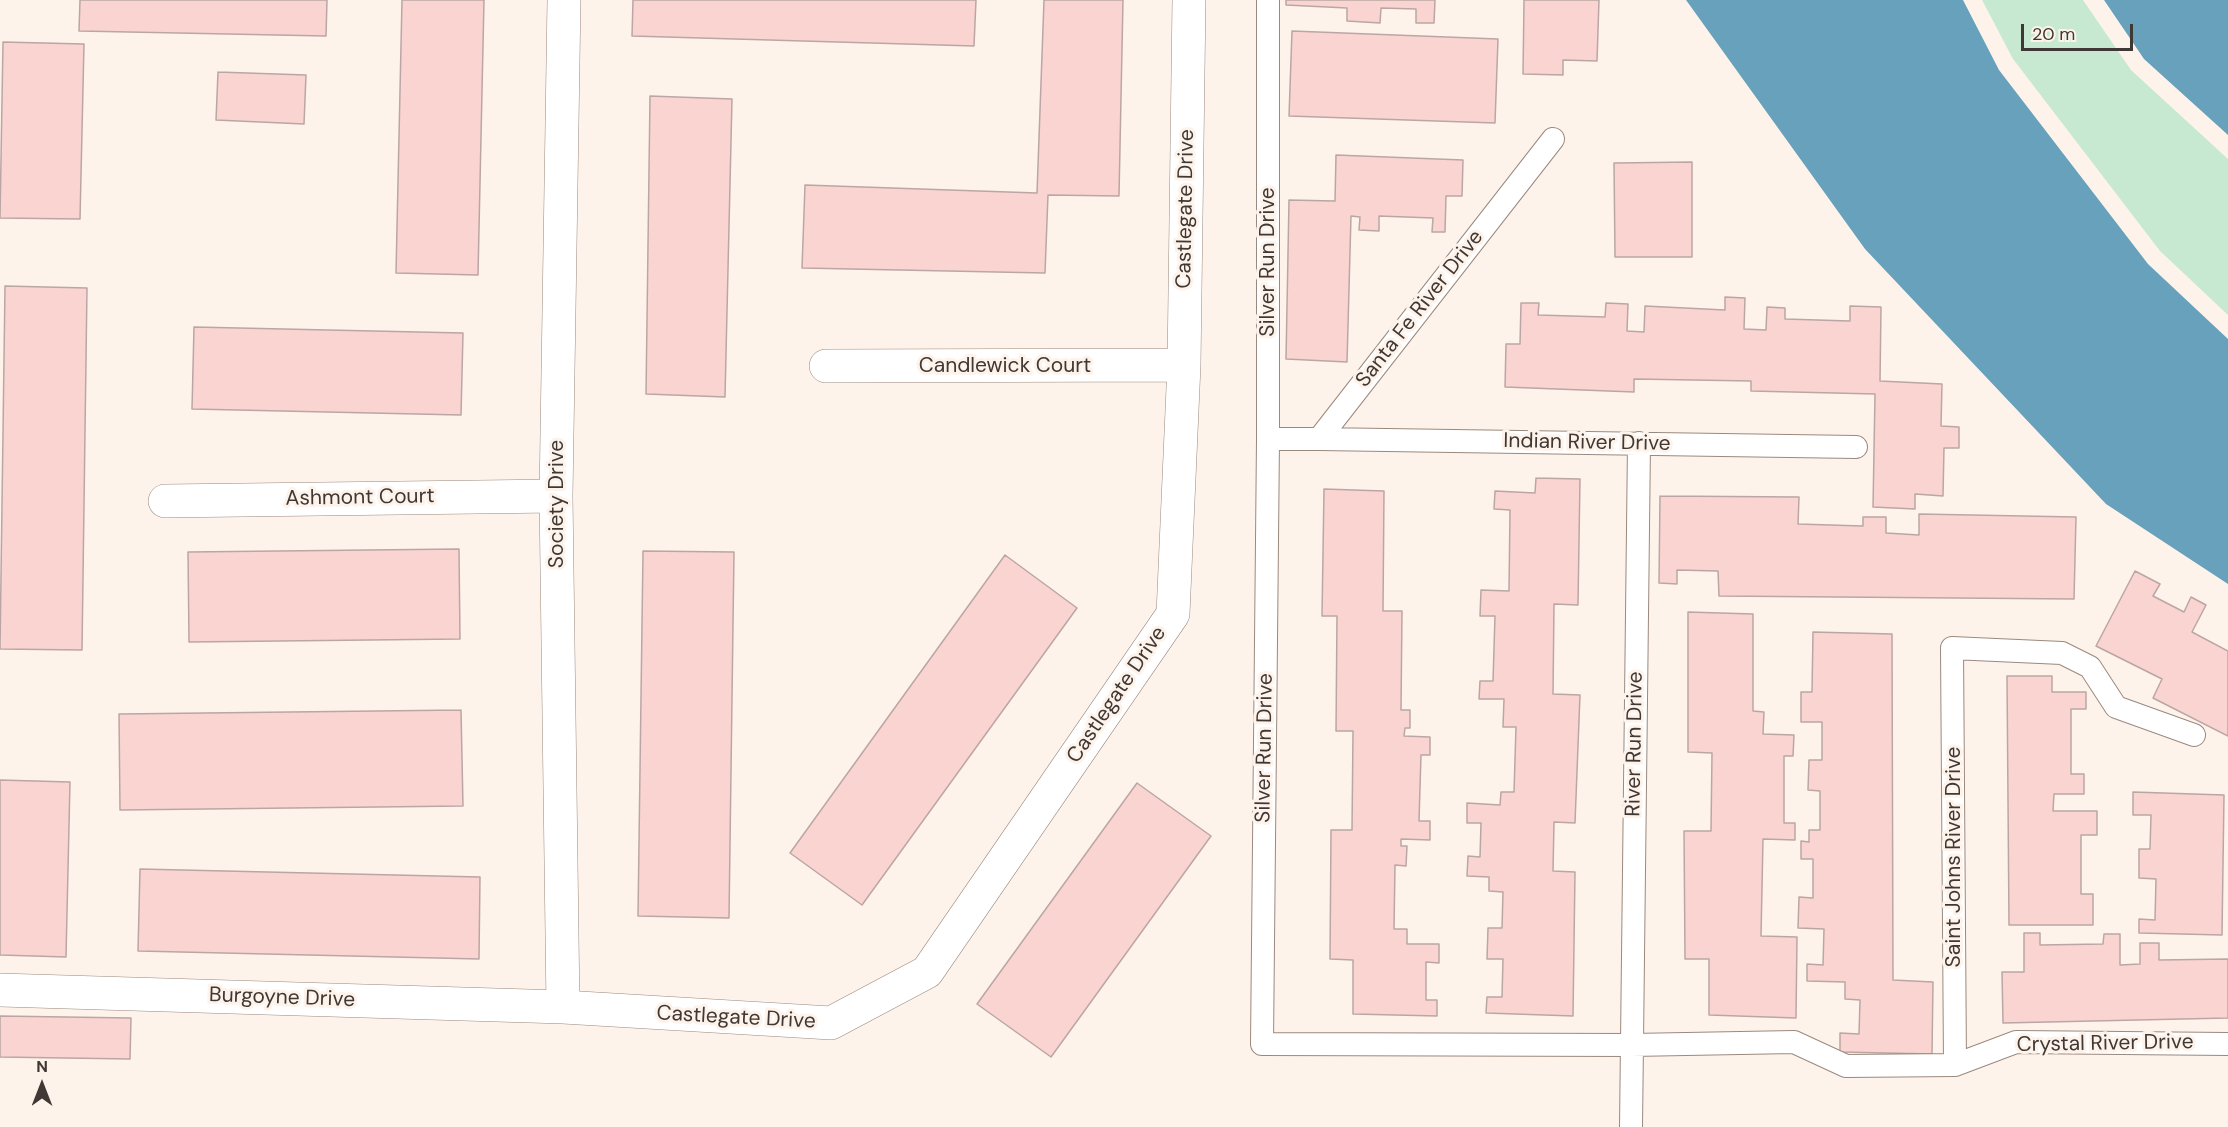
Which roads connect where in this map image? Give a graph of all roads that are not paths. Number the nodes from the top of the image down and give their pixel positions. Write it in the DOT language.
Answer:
graph roads {
  1 [pos="564,0"];
  2 [pos="1189,0"];
  3 [pos="1268,0"];
  4 [pos="1553,139"];
  5 [pos="1184,365"];
  6 [pos="826,366"];
  7 [pos="1269,438"];
  8 [pos="1319,439"];
  9 [pos="1639,443"];
  10 [pos="1856,447"];
  11 [pos="556,496"];
  12 [pos="165,501"];
  13 [pos="2194,735"];
  14 [pos="0,990"];
  15 [pos="563,1007"];
  16 [pos="2228,1044"];
  17 [pos="1632,1045"];
  18 [pos="1955,1065"];
  19 [pos="1631,1127"];
  1 -- 11 [label="street, Society Drive"];
  2 -- 5 [label="street, Castlegate Drive"];
  3 -- 7 [label="lane, Silver Run Drive"];
  4 -- 8 [label="lane, Santa Fe River Drive"];
  5 -- 6 [label="street, Candlewick Court"];
  5 -- 15 [label="street, Castlegate Drive"];
  7 -- 8 [label="lane"];
  7 -- 17 [label="lane, Silver Run Drive"];
  8 -- 9 [label="lane, Indian River Drive"];
  9 -- 10 [label="lane, Indian River Drive"];
  9 -- 17 [label="lane, River Run Drive"];
  11 -- 12 [label="street, Ashmont Court"];
  11 -- 15 [label="street, Society Drive"];
  13 -- 18 [label="lane, Saint Johns River Drive"];
  14 -- 15 [label="street, Burgoyne Drive"];
  16 -- 18 [label="lane, Crystal River Drive"];
  17 -- 18 [label="lane, Crystal River Drive"];
  17 -- 19 [label="lane"];
}
